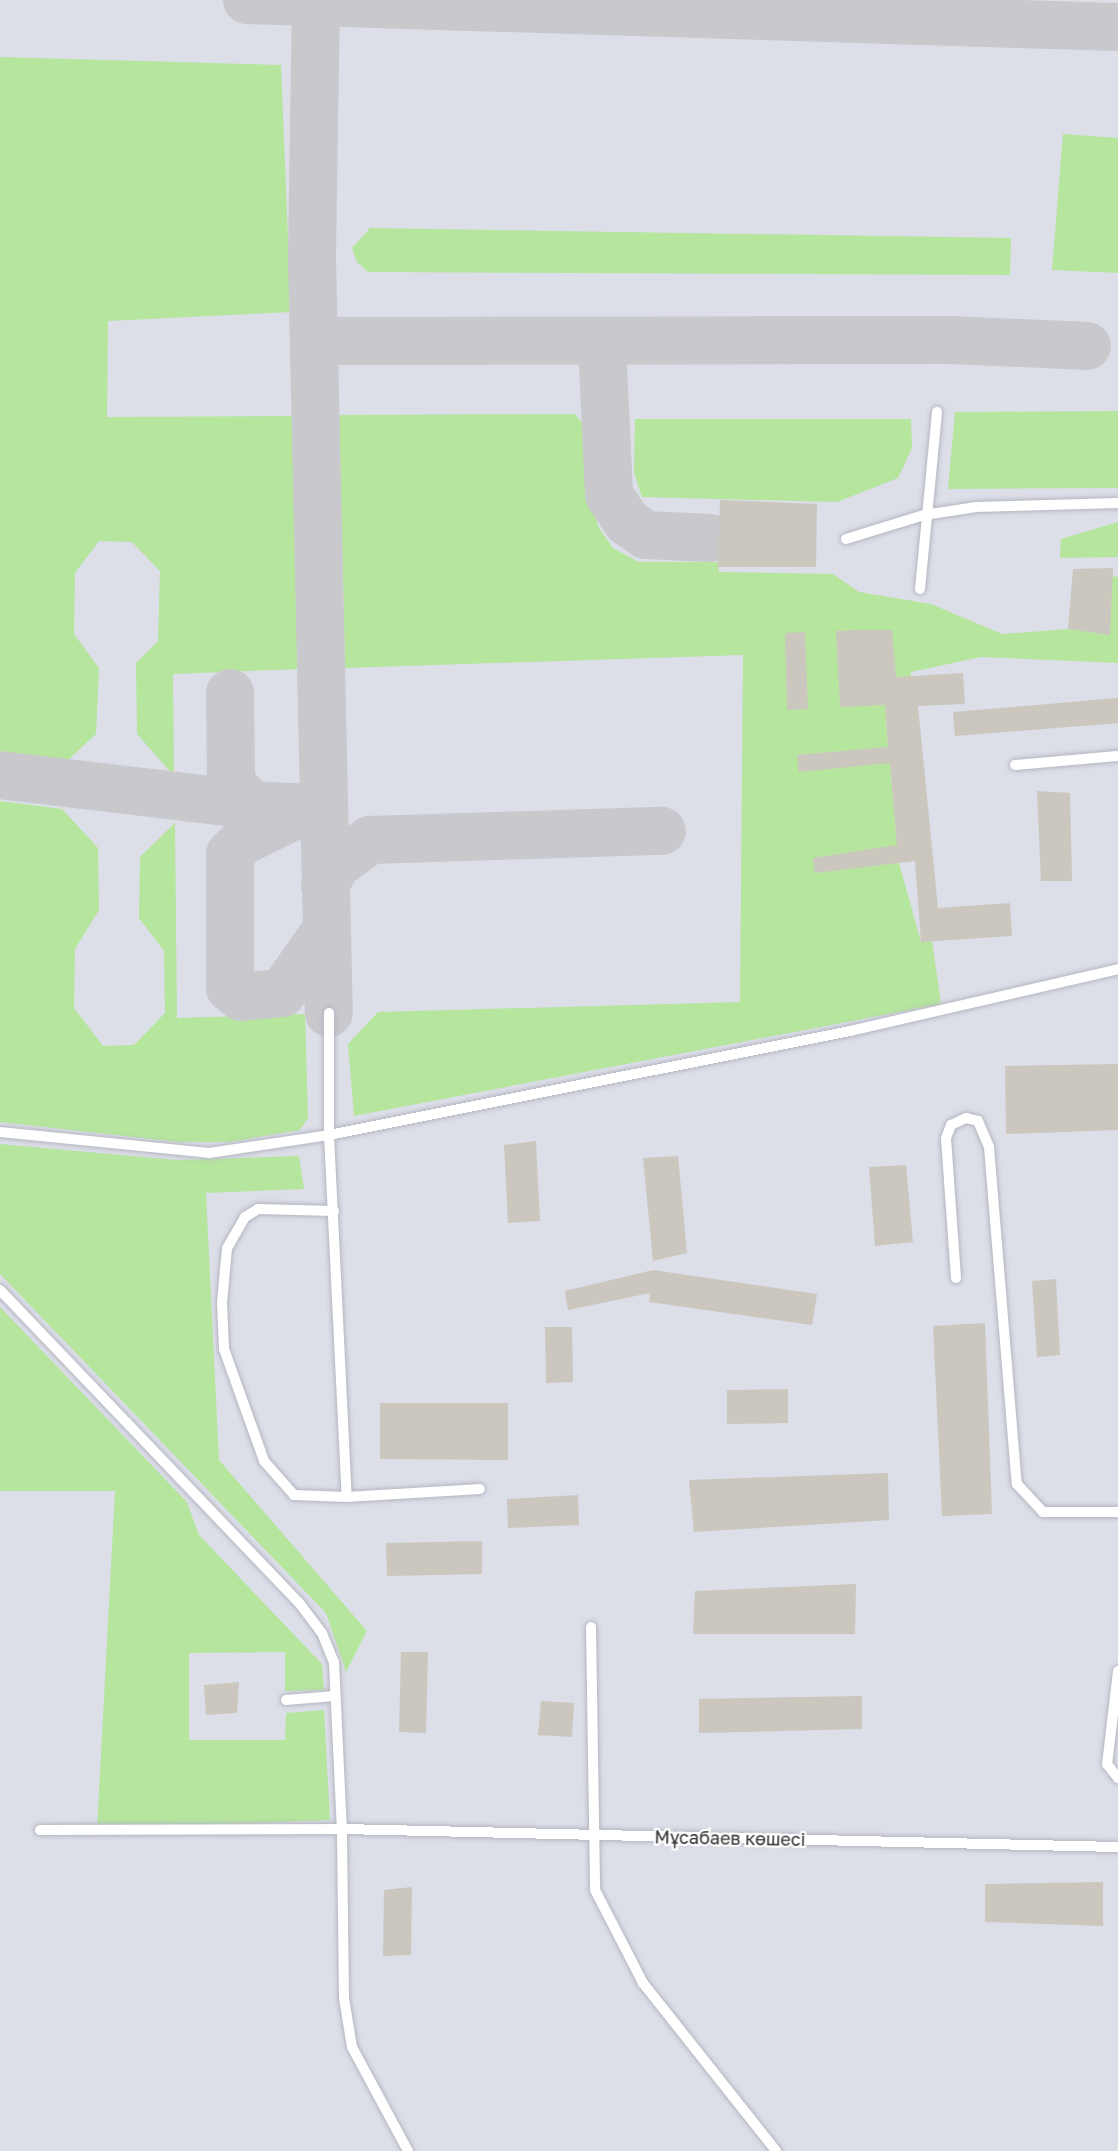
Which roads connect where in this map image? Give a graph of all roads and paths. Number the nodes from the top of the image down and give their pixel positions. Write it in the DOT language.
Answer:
graph roads {
  1 [pos="937,412"];
  2 [pos="1118,503"];
  3 [pos="924,515"];
  4 [pos="846,539"];
  5 [pos="920,589"];
  6 [pos="1118,756"];
  7 [pos="1015,765"];
  8 [pos="1118,969"];
  9 [pos="329,1013"];
  10 [pos="0,1132"];
  11 [pos="328,1135"];
  12 [pos="334,1211"];
  13 [pos="956,1278"];
  14 [pos="0,1290"];
  15 [pos="480,1489"];
  16 [pos="347,1497"];
  17 [pos="1118,1512"];
  18 [pos="591,1627"];
  19 [pos="1118,1671"];
  20 [pos="335,1696"];
  21 [pos="285,1700"];
  22 [pos="1118,1778"];
  23 [pos="342,1828"];
  24 [pos="40,1830"];
  25 [pos="592,1834"];
  26 [pos="1118,1846"];
  27 [pos="408,2151"];
  28 [pos="776,2151"];
  1 -- 3 [label="lane"];
  2 -- 3 [label="lane"];
  3 -- 4 [label="lane"];
  3 -- 5 [label="lane"];
  6 -- 7 [label="lane"];
  8 -- 11 [label="lane"];
  9 -- 11 [label="lane"];
  10 -- 11 [label="lane"];
  11 -- 12 [label="lane"];
  12 -- 16 [label="lane"];
  12 -- 16 [label="lane"];
  13 -- 17 [label="lane"];
  14 -- 20 [label="lane"];
  15 -- 16 [label="lane"];
  18 -- 25 [label="lane"];
  19 -- 22 [label="lane"];
  20 -- 21 [label="lane"];
  20 -- 23 [label="lane"];
  23 -- 24 [label="lane, Мұсабаев көшесі"];
  23 -- 25 [label="lane, Мұсабаев көшесі"];
  23 -- 27 [label="lane"];
  25 -- 26 [label="lane, Мұсабаев көшесі"];
  25 -- 28 [label="lane"];
}
